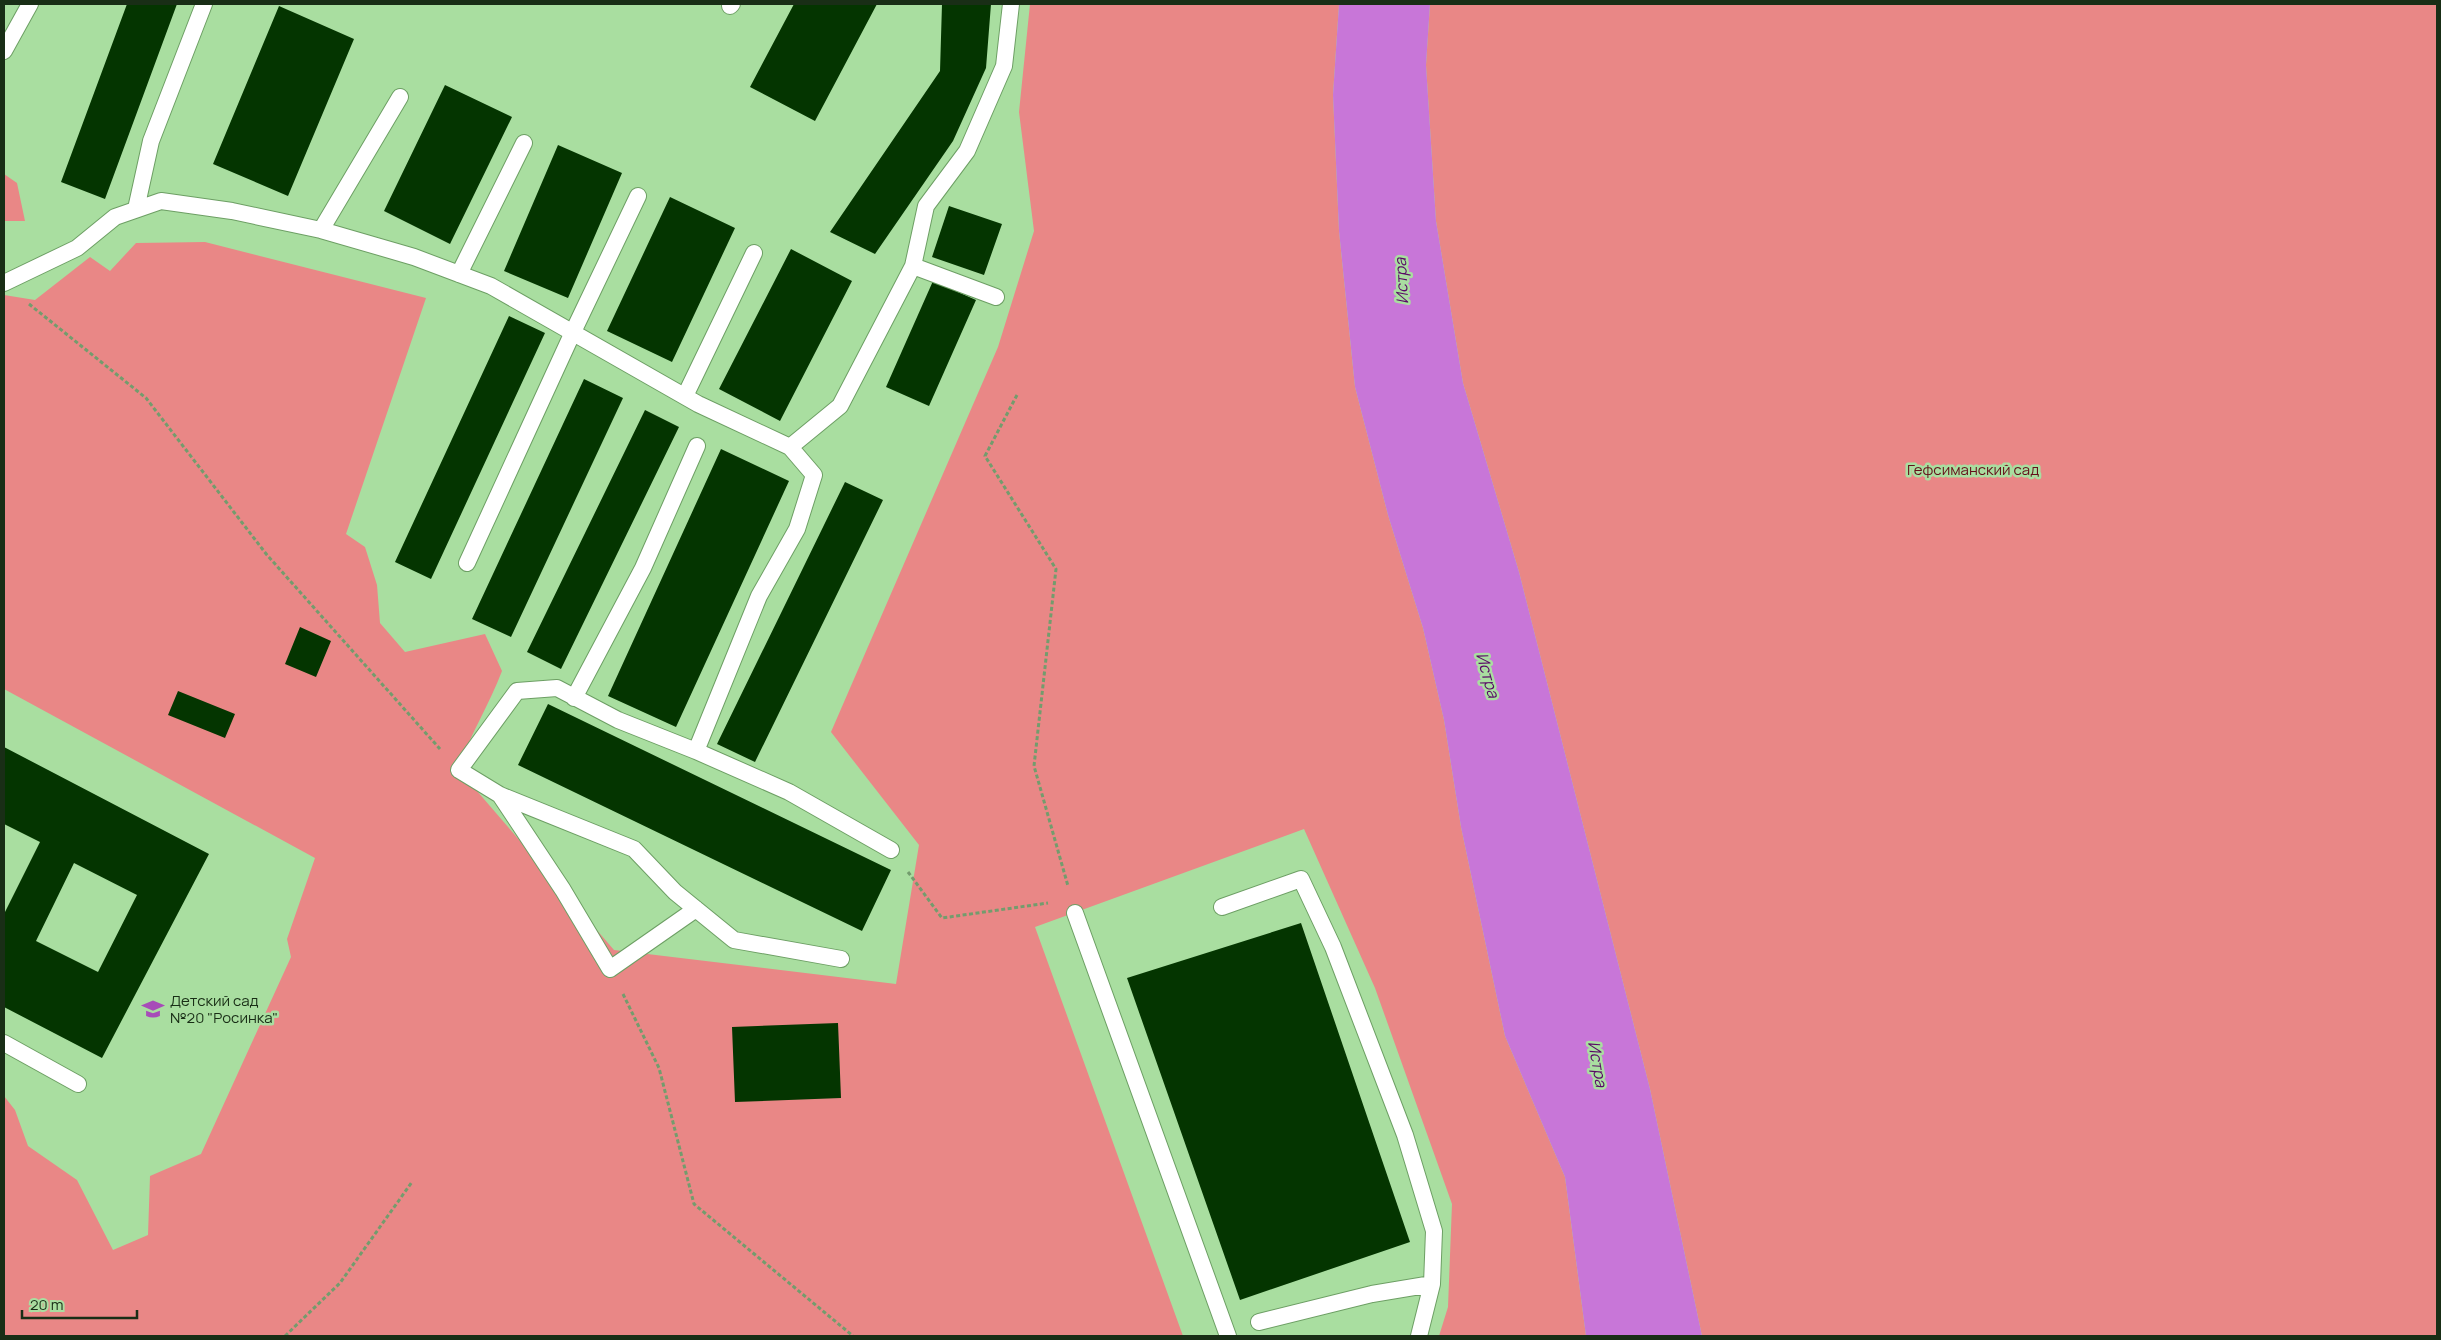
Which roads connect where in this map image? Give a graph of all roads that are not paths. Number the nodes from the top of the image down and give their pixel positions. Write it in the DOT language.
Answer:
graph roads {
  1 [pos="30,4"];
  2 [pos="204,4"];
  3 [pos="1011,4"];
  4 [pos="4,51"];
  5 [pos="400,97"];
  6 [pos="524,143"];
  7 [pos="638,196"];
  8 [pos="136,209"];
  9 [pos="321,230"];
  10 [pos="754,253"];
  11 [pos="913,266"];
  12 [pos="460,274"];
  13 [pos="4,283"];
  14 [pos="996,297"];
  15 [pos="573,332"];
  16 [pos="685,396"];
  17 [pos="696,446"];
  18 [pos="790,447"];
  19 [pos="466,563"];
  20 [pos="574,698"];
  21 [pos="696,751"];
  22 [pos="500,795"];
  23 [pos="891,850"];
  24 [pos="1074,906"];
  25 [pos="1222,907"];
  26 [pos="696,909"];
  27 [pos="841,959"];
  28 [pos="4,1043"];
  29 [pos="78,1084"];
  30 [pos="1432,1284"];
  31 [pos="1259,1322"];
  32 [pos="1228,1336"];
  33 [pos="1419,1336"];
  1 -- 4 [label="lane"];
  2 -- 8 [label="lane"];
  3 -- 11 [label="lane"];
  5 -- 9 [label="lane"];
  6 -- 12 [label="lane"];
  7 -- 15 [label="lane"];
  8 -- 9 [label="lane"];
  8 -- 13 [label="lane"];
  9 -- 12 [label="lane"];
  10 -- 16 [label="lane"];
  11 -- 14 [label="lane"];
  11 -- 18 [label="lane"];
  12 -- 15 [label="lane"];
  15 -- 16 [label="lane"];
  15 -- 19 [label="lane"];
  16 -- 18 [label="lane"];
  17 -- 20 [label="lane"];
  18 -- 21 [label="lane"];
  20 -- 21 [label="lane"];
  20 -- 22 [label="lane"];
  21 -- 23 [label="lane"];
  22 -- 26 [label="lane"];
  22 -- 26 [label="lane"];
  24 -- 32 [label="lane"];
  25 -- 30 [label="lane"];
  26 -- 27 [label="lane"];
  28 -- 29 [label="lane"];
  30 -- 31 [label="lane"];
  30 -- 33 [label="lane"];
}
